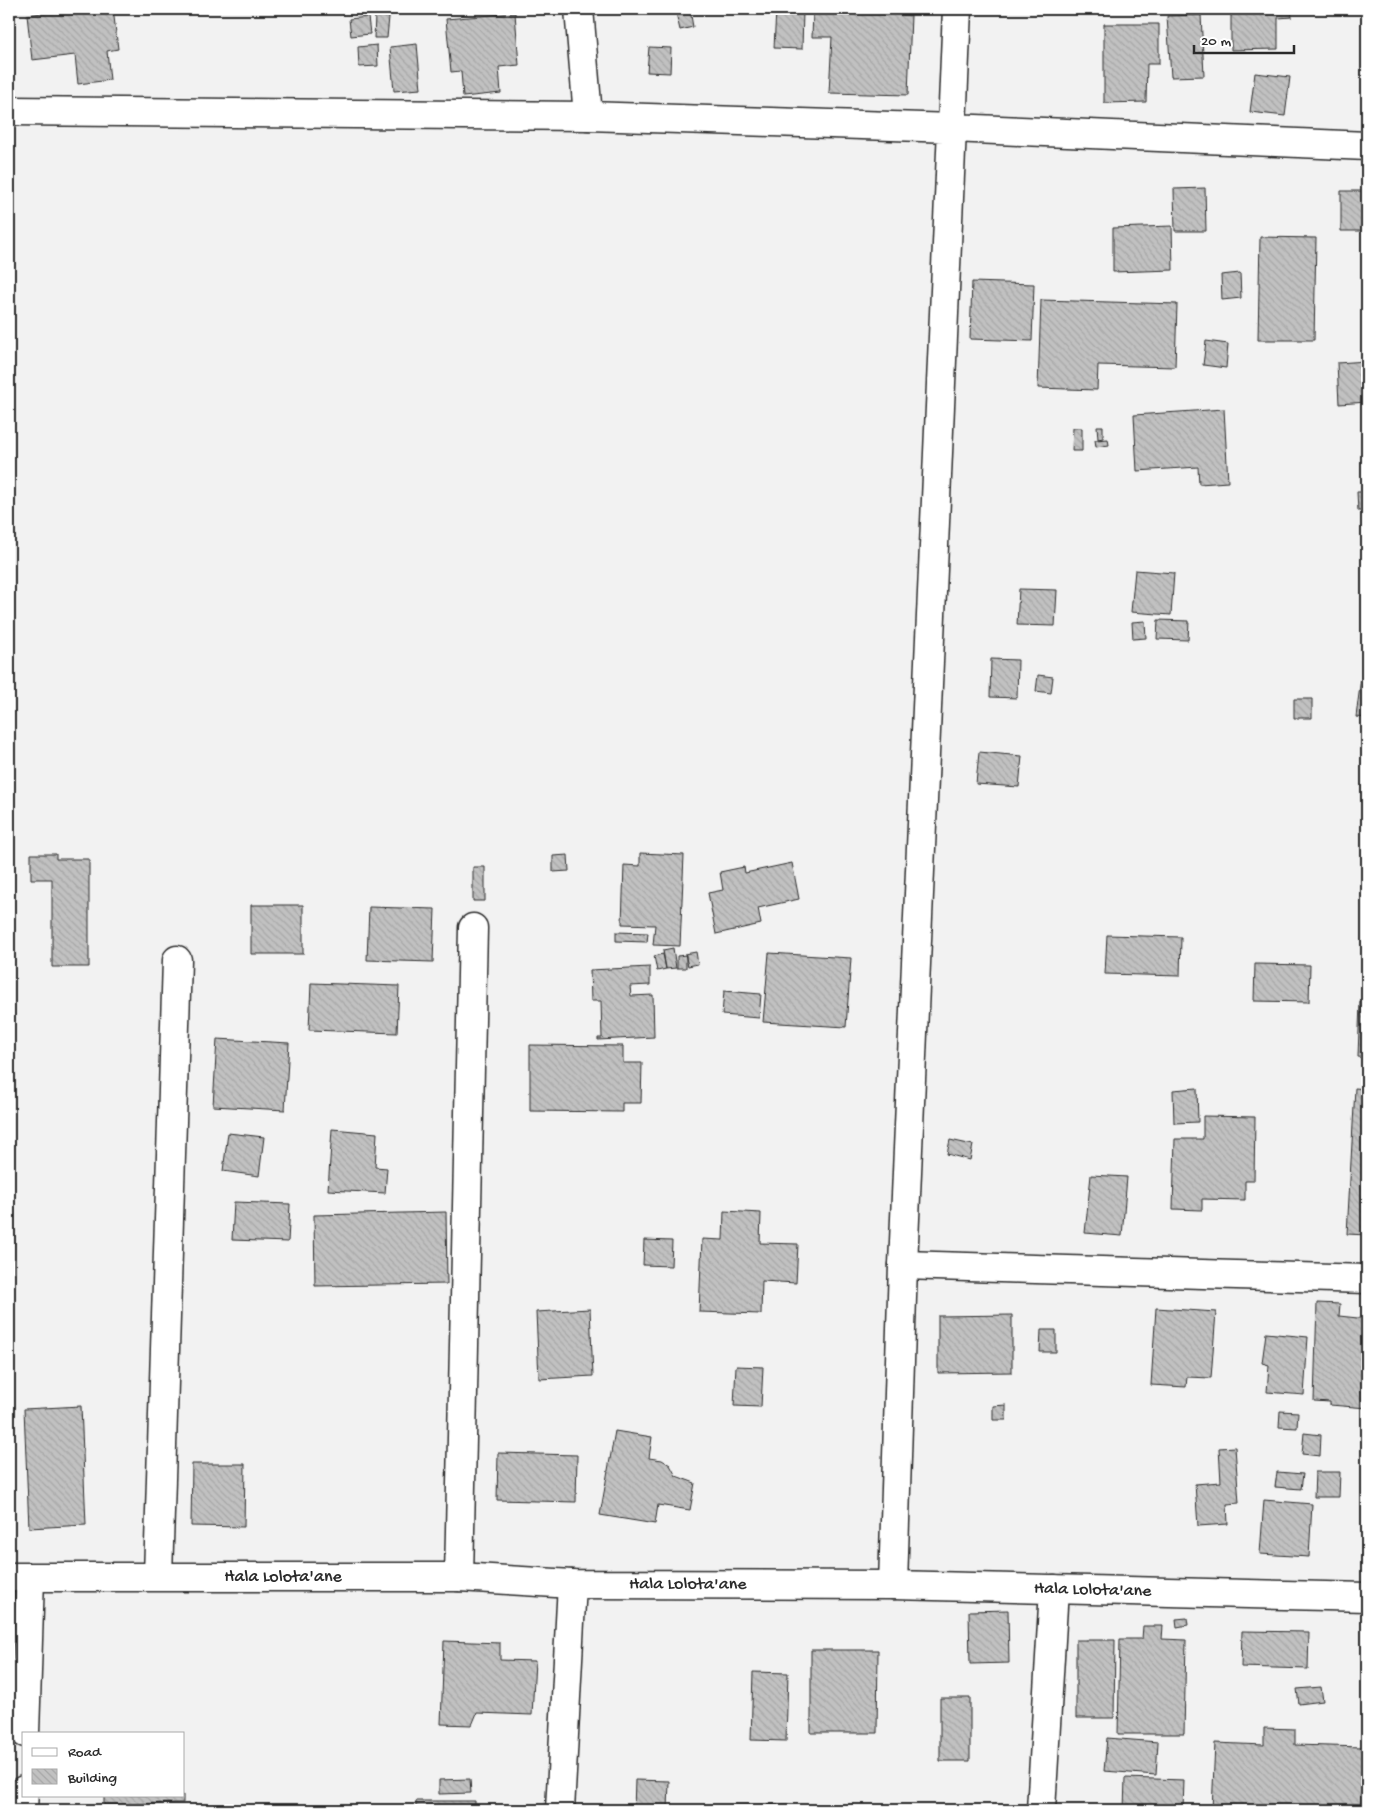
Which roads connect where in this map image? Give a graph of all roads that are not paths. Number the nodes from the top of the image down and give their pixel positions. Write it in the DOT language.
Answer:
graph roads {
  1 [pos="579,9"];
  2 [pos="957,9"];
  3 [pos="9,111"];
  4 [pos="588,116"];
  5 [pos="952,128"];
  6 [pos="1367,146"];
  7 [pos="473,928"];
  8 [pos="177,960"];
  9 [pos="903,1264"];
  10 [pos="1367,1279"];
  11 [pos="158,1576"];
  12 [pos="19,1577"];
  13 [pos="458,1577"];
  14 [pos="572,1584"];
  15 [pos="893,1586"];
  16 [pos="1054,1589"];
  17 [pos="1367,1597"];
  18 [pos="26,1732"];
  19 [pos="24,1796"];
  20 [pos="23,1810"];
  21 [pos="560,1810"];
  22 [pos="1042,1810"];
  1 -- 4 [label="street"];
  2 -- 5 [label="street"];
  3 -- 4 [label="street"];
  4 -- 5 [label="street"];
  5 -- 6 [label="street"];
  5 -- 9 [label="street"];
  7 -- 13 [label="street"];
  8 -- 11 [label="street"];
  9 -- 10 [label="street"];
  9 -- 15 [label="street"];
  11 -- 12 [label="street, Hala Lolota'ane"];
  11 -- 13 [label="street, Hala Lolota'ane"];
  12 -- 18 [label="street"];
  13 -- 14 [label="street, Hala Lolota'ane"];
  14 -- 15 [label="street, Hala Lolota'ane"];
  14 -- 21 [label="street"];
  15 -- 16 [label="street, Hala Lolota'ane"];
  16 -- 17 [label="street, Hala Lolota'ane"];
  16 -- 22 [label="street"];
  19 -- 20 [label="street"];
}
